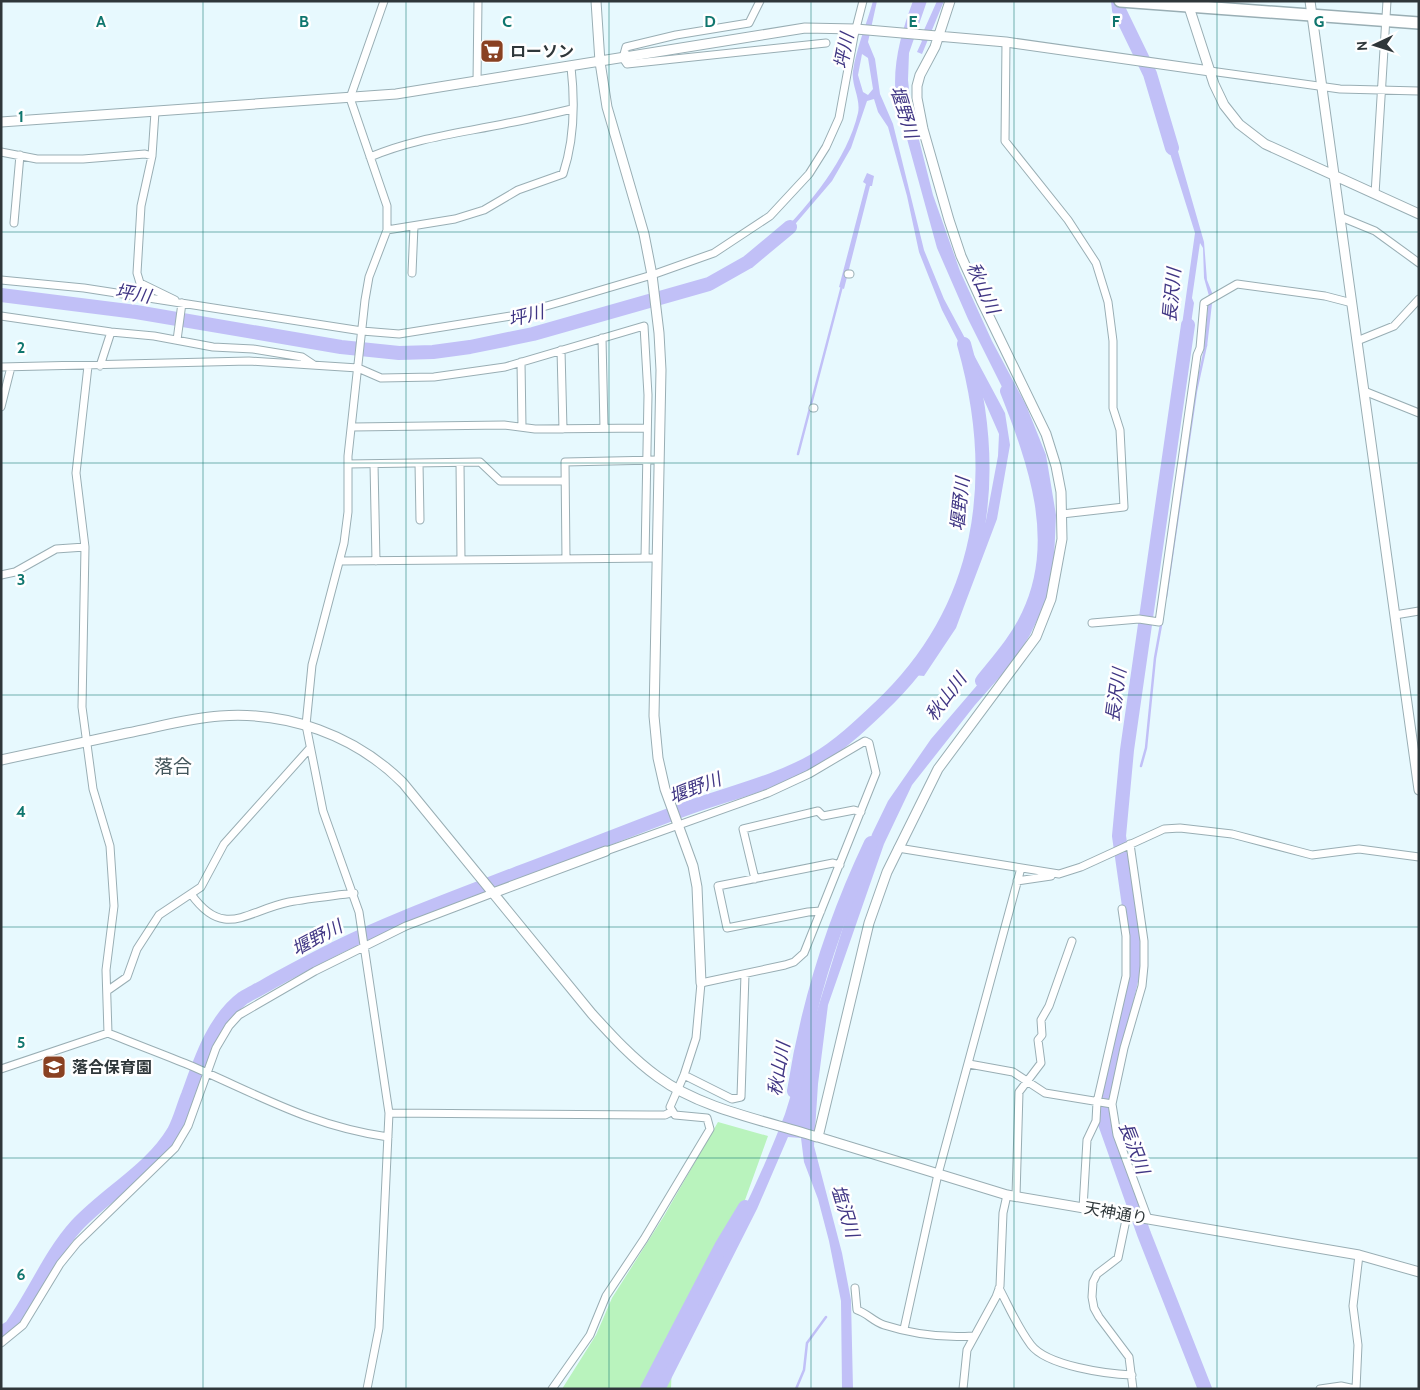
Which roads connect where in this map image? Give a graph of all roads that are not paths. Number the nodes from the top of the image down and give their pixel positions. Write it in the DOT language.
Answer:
graph roads {
  1 [pos="384,1"];
  2 [pos="478,1"];
  3 [pos="596,1"];
  4 [pos="760,1"];
  5 [pos="863,1"];
  6 [pos="950,1"];
  7 [pos="1120,1"];
  8 [pos="1310,1"];
  9 [pos="1387,1"];
  10 [pos="1133,2"];
  11 [pos="1189,7"];
  12 [pos="1312,14"];
  13 [pos="1386,20"];
  14 [pos="1419,23"];
  15 [pos="856,28"];
  16 [pos="935,36"];
  17 [pos="751,41"];
  18 [pos="1006,42"];
  19 [pos="826,43"];
  20 [pos="752,51"];
  21 [pos="623,58"];
  22 [pos="600,62"];
  23 [pos="571,67"];
  24 [pos="1210,71"];
  25 [pos="477,82"];
  26 [pos="1321,87"];
  27 [pos="1419,91"];
  28 [pos="1382,92"];
  29 [pos="350,98"];
  30 [pos="572,109"];
  31 [pos="155,112"];
  32 [pos="1,122"];
  33 [pos="1,152"];
  34 [pos="20,155"];
  35 [pos="152,156"];
  36 [pos="370,157"];
  37 [pos="1335,175"];
  38 [pos="1375,194"];
  39 [pos="1419,214"];
  40 [pos="1341,218"];
  41 [pos="14,223"];
  42 [pos="414,226"];
  43 [pos="387,230"];
  44 [pos="1419,263"];
  45 [pos="412,273"];
  46 [pos="652,275"];
  47 [pos="1,280"];
  48 [pos="1419,299"];
  49 [pos="1352,303"];
  50 [pos="181,306"];
  51 [pos="1,316"];
  52 [pos="111,332"];
  53 [pos="362,334"];
  54 [pos="177,338"];
  55 [pos="602,338"];
  56 [pos="1357,341"];
  57 [pos="562,350"];
  58 [pos="521,362"];
  59 [pos="88,366"];
  60 [pos="100,366"];
  61 [pos="317,366"];
  62 [pos="1,367"];
  63 [pos="11,367"];
  64 [pos="358,368"];
  65 [pos="1364,391"];
  66 [pos="1,407"];
  67 [pos="1419,413"];
  68 [pos="353,427"];
  69 [pos="522,427"];
  70 [pos="563,428"];
  71 [pos="604,428"];
  72 [pos="647,428"];
  73 [pos="646,460"];
  74 [pos="657,460"];
  75 [pos="418,463"];
  76 [pos="460,463"];
  77 [pos="348,464"];
  78 [pos="374,464"];
  79 [pos="564,481"];
  80 [pos="1062,514"];
  81 [pos="420,520"];
  82 [pos="85,547"];
  83 [pos="645,558"];
  84 [pos="656,558"];
  85 [pos="566,559"];
  86 [pos="461,560"];
  87 [pos="340,561"];
  88 [pos="376,561"];
  89 [pos="1,575"];
  90 [pos="1419,610"];
  91 [pos="1395,615"];
  92 [pos="1092,623"];
  93 [pos="306,725"];
  94 [pos="88,741"];
  95 [pos="310,748"];
  96 [pos="1,760"];
  97 [pos="1419,790"];
  98 [pos="861,812"];
  99 [pos="678,824"];
  100 [pos="1130,844"];
  101 [pos="898,848"];
  102 [pos="606,851"];
  103 [pos="1419,857"];
  104 [pos="840,865"];
  105 [pos="1021,868"];
  106 [pos="1059,874"];
  107 [pos="755,879"];
  108 [pos="1017,881"];
  109 [pos="492,892"];
  110 [pos="354,893"];
  111 [pos="191,894"];
  112 [pos="1122,909"];
  113 [pos="821,911"];
  114 [pos="1072,941"];
  115 [pos="364,945"];
  116 [pos="745,974"];
  117 [pos="701,983"];
  118 [pos="107,991"];
  119 [pos="108,1033"];
  120 [pos="969,1064"];
  121 [pos="1,1069"];
  122 [pos="206,1073"];
  123 [pos="684,1075"];
  124 [pos="1026,1081"];
  125 [pos="678,1089"];
  126 [pos="1097,1102"];
  127 [pos="1112,1104"];
  128 [pos="672,1112"];
  129 [pos="389,1113"];
  130 [pos="388,1137"];
  131 [pos="818,1137"];
  132 [pos="938,1174"];
  133 [pos="1012,1196"];
  134 [pos="1083,1208"];
  135 [pos="1129,1216"];
  136 [pos="1148,1219"];
  137 [pos="1359,1255"];
  138 [pos="1419,1272"];
  139 [pos="855,1288"];
  140 [pos="999,1288"];
  141 [pos="904,1330"];
  142 [pos="973,1336"];
  143 [pos="1,1343"];
  144 [pos="1132,1375"];
  145 [pos="367,1389"];
  146 [pos="552,1389"];
  147 [pos="963,1389"];
  148 [pos="1133,1389"];
  149 [pos="1320,1389"];
  150 [pos="1355,1389"];
  1 -- 29 [label="street"];
  2 -- 25 [label="street"];
  3 -- 22 [label="street"];
  4 -- 21 [label="street"];
  5 -- 15 [label="street"];
  6 -- 16 [label="street"];
  7 -- 10 [label="main road"];
  8 -- 12 [label="street"];
  9 -- 13 [label="street"];
  10 -- 11 [label="main road"];
  11 -- 12 [label="main road"];
  11 -- 24 [label="street"];
  12 -- 13 [label="main road"];
  12 -- 26 [label="street"];
  13 -- 14 [label="main road"];
  13 -- 28 [label="street"];
  15 -- 16 [label="street"];
  15 -- 21 [label="street"];
  15 -- 46 [label="street"];
  16 -- 18 [label="street"];
  16 -- 80 [label="street"];
  17 -- 20 [label="street"];
  18 -- 24 [label="street"];
  18 -- 80 [label="street"];
  19 -- 20 [label="street"];
  20 -- 21 [label="street"];
  21 -- 22 [label="street"];
  22 -- 23 [label="street"];
  22 -- 46 [label="street"];
  23 -- 25 [label="street"];
  23 -- 30 [label="street"];
  24 -- 26 [label="street"];
  24 -- 37 [label="street"];
  25 -- 29 [label="street"];
  26 -- 28 [label="street"];
  26 -- 37 [label="street"];
  27 -- 28 [label="street"];
  28 -- 38 [label="street"];
  29 -- 31 [label="street"];
  29 -- 36 [label="street"];
  30 -- 36 [label="street"];
  30 -- 42 [label="street"];
  31 -- 32 [label="street"];
  31 -- 35 [label="street"];
  33 -- 34 [label="street"];
  34 -- 35 [label="street"];
  34 -- 41 [label="street"];
  35 -- 50 [label="street"];
  36 -- 43 [label="street"];
  37 -- 38 [label="street"];
  37 -- 40 [label="street"];
  38 -- 39 [label="street"];
  40 -- 44 [label="street"];
  40 -- 49 [label="street"];
  42 -- 43 [label="street"];
  42 -- 45 [label="street"];
  43 -- 53 [label="street"];
  46 -- 53 [label="street"];
  46 -- 74 [label="street"];
  47 -- 50 [label="street"];
  48 -- 56 [label="street"];
  49 -- 56 [label="street"];
  49 -- 92 [label="street"];
  50 -- 53 [label="street"];
  50 -- 54 [label="street"];
  51 -- 52 [label="street"];
  52 -- 54 [label="street"];
  52 -- 60 [label="street"];
  53 -- 64 [label="street"];
  54 -- 61 [label="street"];
  55 -- 57 [label="street"];
  55 -- 71 [label="street"];
  55 -- 72 [label="street"];
  56 -- 65 [label="street"];
  57 -- 58 [label="street"];
  57 -- 70 [label="street"];
  58 -- 64 [label="street"];
  58 -- 69 [label="street"];
  59 -- 60 [label="street"];
  59 -- 63 [label="street"];
  59 -- 82 [label="street"];
  60 -- 61 [label="street"];
  61 -- 64 [label="street"];
  62 -- 63 [label="street"];
  63 -- 66 [label="street"];
  64 -- 68 [label="street"];
  65 -- 67 [label="street"];
  65 -- 91 [label="street"];
  68 -- 69 [label="street"];
  68 -- 77 [label="street"];
  69 -- 70 [label="street"];
  70 -- 71 [label="street"];
  71 -- 72 [label="street"];
  72 -- 73 [label="street"];
  73 -- 74 [label="street"];
  73 -- 79 [label="street"];
  73 -- 83 [label="street"];
  74 -- 84 [label="street"];
  75 -- 76 [label="street"];
  75 -- 78 [label="street"];
  75 -- 81 [label="street"];
  76 -- 79 [label="street"];
  76 -- 86 [label="street"];
  77 -- 78 [label="street"];
  77 -- 87 [label="street"];
  78 -- 88 [label="street"];
  79 -- 85 [label="street"];
  80 -- 101 [label="street"];
  82 -- 89 [label="street"];
  82 -- 94 [label="street"];
  83 -- 84 [label="street"];
  83 -- 85 [label="street"];
  84 -- 99 [label="street"];
  85 -- 86 [label="street"];
  86 -- 88 [label="street"];
  87 -- 88 [label="street"];
  87 -- 93 [label="street"];
  90 -- 91 [label="street"];
  91 -- 97 [label="street"];
  93 -- 94 [label="street, 天神通り"];
  93 -- 95 [label="street"];
  93 -- 109 [label="street, 天神通り"];
  94 -- 96 [label="street, 天神通り"];
  94 -- 118 [label="street"];
  95 -- 110 [label="street"];
  95 -- 111 [label="street"];
  98 -- 99 [label="street"];
  98 -- 104 [label="street"];
  98 -- 107 [label="street"];
  99 -- 102 [label="street"];
  99 -- 117 [label="street"];
  100 -- 103 [label="street"];
  100 -- 106 [label="street"];
  100 -- 127 [label="street"];
  101 -- 105 [label="street"];
  101 -- 131 [label="street"];
  102 -- 109 [label="street"];
  104 -- 107 [label="street"];
  104 -- 113 [label="street"];
  105 -- 106 [label="street"];
  105 -- 108 [label="street"];
  106 -- 108 [label="street"];
  107 -- 113 [label="street"];
  108 -- 120 [label="street"];
  109 -- 115 [label="street"];
  109 -- 125 [label="street, 天神通り"];
  110 -- 111 [label="street"];
  110 -- 115 [label="street"];
  111 -- 118 [label="street"];
  112 -- 126 [label="street"];
  113 -- 116 [label="street"];
  114 -- 124 [label="street"];
  115 -- 122 [label="street"];
  115 -- 129 [label="street"];
  116 -- 117 [label="street"];
  116 -- 123 [label="street"];
  117 -- 123 [label="street"];
  118 -- 119 [label="street"];
  119 -- 121 [label="street"];
  119 -- 122 [label="street"];
  120 -- 124 [label="street"];
  120 -- 132 [label="street"];
  122 -- 130 [label="street"];
  122 -- 143 [label="street"];
  123 -- 125 [label="street"];
  124 -- 126 [label="street"];
  124 -- 133 [label="street"];
  125 -- 128 [label="street"];
  125 -- 131 [label="street, 天神通り"];
  126 -- 127 [label="street"];
  126 -- 134 [label="street"];
  127 -- 136 [label="street"];
  128 -- 129 [label="street"];
  128 -- 146 [label="street"];
  129 -- 130 [label="street"];
  130 -- 145 [label="street"];
  131 -- 132 [label="street, 天神通り"];
  132 -- 133 [label="street, 天神通り"];
  132 -- 141 [label="street"];
  133 -- 134 [label="street, 天神通り"];
  133 -- 140 [label="street"];
  134 -- 135 [label="street, 天神通り"];
  135 -- 136 [label="street, 天神通り"];
  135 -- 144 [label="street"];
  136 -- 137 [label="street, 天神通り"];
  137 -- 138 [label="street, 天神通り"];
  137 -- 150 [label="street"];
  139 -- 141 [label="street"];
  140 -- 142 [label="street"];
  140 -- 144 [label="street"];
  141 -- 142 [label="street"];
  142 -- 147 [label="street"];
  144 -- 148 [label="street"];
  149 -- 150 [label="street"];
}
